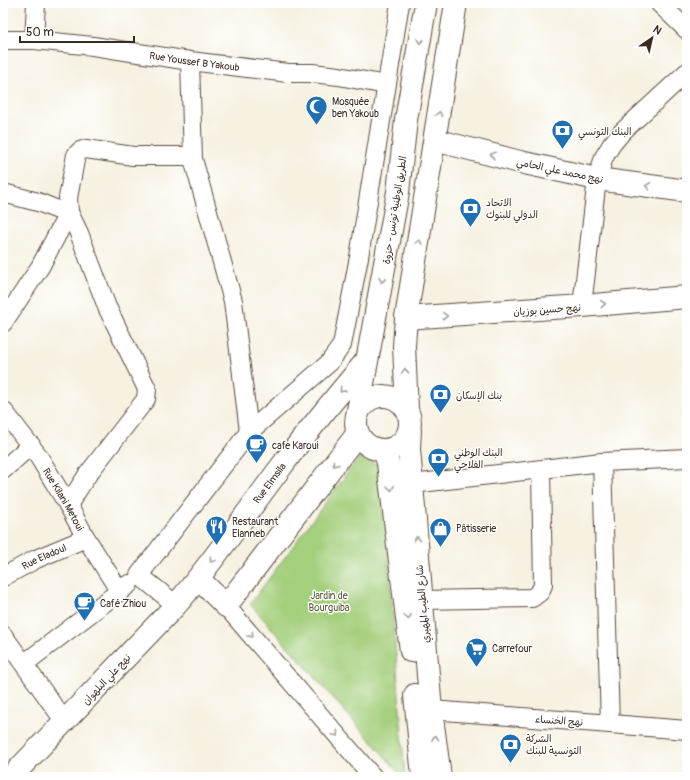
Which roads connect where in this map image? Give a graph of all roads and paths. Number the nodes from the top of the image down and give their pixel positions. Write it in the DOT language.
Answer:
graph roads {
  1 [pos="36,3"];
  2 [pos="400,3"];
  3 [pos="426,3"];
  4 [pos="456,3"];
  5 [pos="659,3"];
  6 [pos="687,30"];
  7 [pos="3,40"];
  8 [pos="34,40"];
  9 [pos="190,62"];
  10 [pos="687,72"];
  11 [pos="386,85"];
  12 [pos="435,140"];
  13 [pos="192,156"];
  14 [pos="597,179"];
  15 [pos="687,191"];
  16 [pos="3,193"];
  17 [pos="68,213"];
  18 [pos="687,297"];
  19 [pos="582,306"];
  20 [pos="406,318"];
  21 [pos="3,323"];
  22 [pos="367,360"];
  23 [pos="3,410"];
  24 [pos="408,420"];
  25 [pos="358,425"];
  26 [pos="249,432"];
  27 [pos="31,445"];
  28 [pos="384,450"];
  29 [pos="687,458"];
  30 [pos="602,462"];
  31 [pos="3,470"];
  32 [pos="541,470"];
  33 [pos="412,484"];
  34 [pos="68,505"];
  35 [pos="86,538"];
  36 [pos="139,575"];
  37 [pos="3,577"];
  38 [pos="199,579"];
  39 [pos="120,592"];
  40 [pos="422,600"];
  41 [pos="176,605"];
  42 [pos="226,606"];
  43 [pos="3,635"];
  44 [pos="24,663"];
  45 [pos="431,710"];
  46 [pos="65,722"];
  47 [pos="610,724"];
  48 [pos="687,730"];
  49 [pos="11,777"];
  50 [pos="373,777"];
  51 [pos="423,777"];
  52 [pos="440,777"];
  1 -- 8 [label="street"];
  2 -- 11 [label="street"];
  3 -- 22 [label="main road, الطريق الوطنية تونس - حزوة, one-way"];
  12 -- 4 [label="main road, one-way"];
  5 -- 6 [label="street"];
  7 -- 8 [label="street, Rue Youssef B Yakoub"];
  8 -- 9 [label="street, Rue Youssef B Yakoub"];
  9 -- 11 [label="street, Rue Youssef B Yakoub"];
  9 -- 13 [label="street"];
  10 -- 14 [label="street"];
  11 -- 26 [label="street"];
  14 -- 12 [label="main road, نهج محمد علي الحامي, one-way"];
  20 -- 12 [label="main road, one-way"];
  13 -- 17 [label="street"];
  13 -- 26 [label="street"];
  15 -- 14 [label="main road, نهج محمد علي الحامي, one-way"];
  14 -- 19 [label="street"];
  16 -- 17 [label="street"];
  17 -- 21 [label="street"];
  17 -- 34 [label="street"];
  19 -- 18 [label="main road, نهج حسين بوزيان, one-way"];
  20 -- 19 [label="main road, نهج حسين بوزيان, one-way"];
  24 -- 20 [label="main road, one-way"];
  22 -- 25 [label="main road, الطريق الوطنية تونس - حزوة"];
  22 -- 38 [label="main road, Rue Elmsila, one-way"];
  23 -- 27 [label="street, Rue Kilani Metoui"];
  24 -- 25 [label="main road"];
  24 -- 28 [label="main road"];
  24 -- 33 [label="main road, شارع الطيب المهيري"];
  25 -- 28 [label="main road"];
  25 -- 42 [label="main road, one-way"];
  26 -- 36 [label="street"];
  27 -- 31 [label="street"];
  27 -- 34 [label="street, Rue Kilani Metoui"];
  28 -- 51 [label="main road, شارع الطيب المهيري, one-way"];
  29 -- 30 [label="street"];
  30 -- 32 [label="street"];
  30 -- 47 [label="street"];
  32 -- 33 [label="street"];
  32 -- 40 [label="street"];
  40 -- 33 [label="main road, شارع الطيب المهيري, one-way"];
  34 -- 35 [label="street, Rue Kilani Metoui"];
  35 -- 37 [label="street, Rue Eladoul"];
  35 -- 39 [label="street, Rue Kilani Metoui"];
  36 -- 39 [label="street"];
  36 -- 41 [label="street"];
  38 -- 41 [label="main road, نهج علي البلهوان"];
  38 -- 42 [label="main road"];
  39 -- 44 [label="street"];
  40 -- 45 [label="main road, شارع الطيب المهيري"];
  41 -- 46 [label="main road, نهج علي البلهوان"];
  42 -- 50 [label="street, one-way"];
  43 -- 44 [label="street"];
  44 -- 46 [label="street"];
  45 -- 47 [label="street, نهج الخنساء"];
  52 -- 45 [label="main road, شارع الطيب المهيري, one-way"];
  46 -- 49 [label="main road, نهج علي البلهوان"];
  47 -- 48 [label="street, نهج الخنساء"];
}
